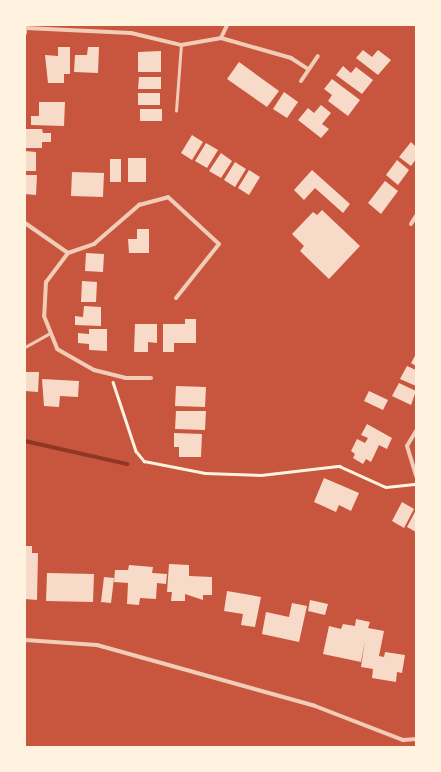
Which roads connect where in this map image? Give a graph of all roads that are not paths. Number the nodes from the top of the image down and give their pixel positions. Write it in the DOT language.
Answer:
graph roads {
  1 [pos="227,25"];
  2 [pos="25,29"];
  3 [pos="221,38"];
  4 [pos="181,45"];
  5 [pos="318,56"];
  6 [pos="308,69"];
  7 [pos="301,81"];
  8 [pos="176,111"];
  9 [pos="416,216"];
  10 [pos="25,223"];
  11 [pos="411,224"];
  12 [pos="68,252"];
  13 [pos="176,298"];
  14 [pos="48,334"];
  15 [pos="25,347"];
  16 [pos="151,378"];
  17 [pos="416,431"];
  18 [pos="416,476"];
  19 [pos="25,640"];
  20 [pos="416,739"];
  1 -- 3 [label="street"];
  2 -- 4 [label="street"];
  3 -- 4 [label="street"];
  3 -- 6 [label="street"];
  4 -- 8 [label="lane"];
  5 -- 6 [label="street"];
  6 -- 7 [label="street"];
  9 -- 11 [label="street"];
  10 -- 12 [label="street"];
  12 -- 13 [label="street"];
  12 -- 14 [label="street"];
  14 -- 15 [label="lane"];
  14 -- 16 [label="street"];
  17 -- 18 [label="street"];
  19 -- 20 [label="street"];
}
